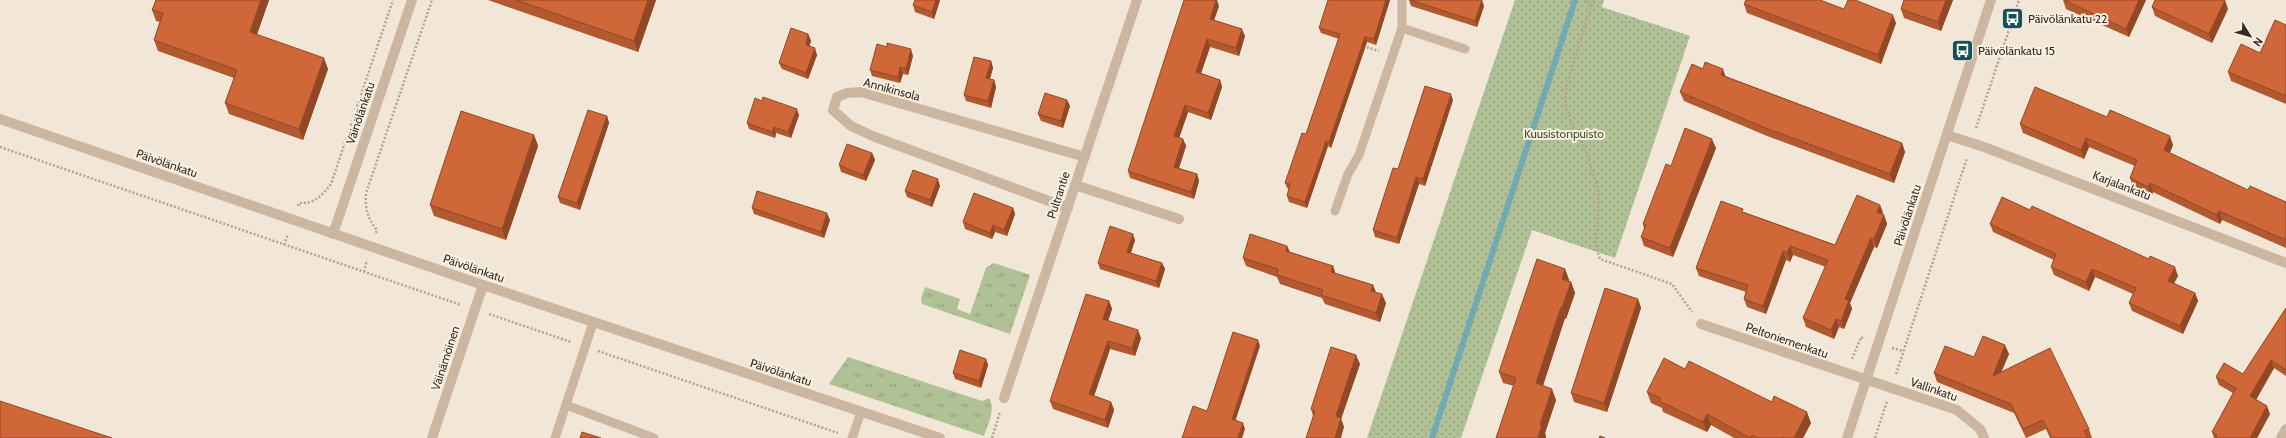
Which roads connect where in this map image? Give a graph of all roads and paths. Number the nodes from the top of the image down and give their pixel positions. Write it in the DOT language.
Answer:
graph roads {
  1 [pos="393,0"];
  2 [pos="412,0"];
  3 [pos="432,0"];
  4 [pos="1137,0"];
  5 [pos="1402,0"];
  6 [pos="1585,0"];
  7 [pos="1991,0"];
  8 [pos="2019,0"];
  9 [pos="1592,1"];
  10 [pos="1402,28"];
  11 [pos="1359,44"];
  12 [pos="1465,49"];
  13 [pos="1393,56"];
  14 [pos="0,119"];
  15 [pos="1947,135"];
  16 [pos="1971,143"];
  17 [pos="0,147"];
  18 [pos="1085,157"];
  19 [pos="1075,185"];
  20 [pos="1068,208"];
  21 [pos="1335,211"];
  22 [pos="1179,219"];
  23 [pos="293,220"];
  24 [pos="333,234"];
  25 [pos="284,245"];
  26 [pos="371,247"];
  27 [pos="2286,263"];
  28 [pos="364,272"];
  29 [pos="483,285"];
  30 [pos="475,309"];
  31 [pos="593,322"];
  32 [pos="1700,324"];
  33 [pos="585,347"];
  34 [pos="1866,380"];
  35 [pos="1891,388"];
  36 [pos="1004,398"];
  37 [pos="566,405"];
  38 [pos="861,412"];
  39 [pos="2286,429"];
  40 [pos="432,438"];
  41 [pos="555,438"];
  42 [pos="654,438"];
  43 [pos="852,438"];
  44 [pos="940,438"];
  45 [pos="992,438"];
  46 [pos="1847,438"];
  47 [pos="1875,438"];
  48 [pos="1984,438"];
  49 [pos="2281,438"];
  1 -- 23 [label="path"];
  2 -- 24 [label="street, Väinölänkatu"];
  3 -- 26 [label="path"];
  4 -- 18 [label="street, Pultrantie"];
  5 -- 10 [label="lane"];
  6 -- 9 [label="path"];
  7 -- 15 [label="street, Päivölänkatu"];
  8 -- 16 [label="path"];
  9 -- 32 [label="path"];
  10 -- 12 [label="lane"];
  10 -- 13 [label="lane"];
  11 -- 13 [label="path"];
  13 -- 21 [label="lane"];
  14 -- 23 [label="street, Päivölänkatu"];
  15 -- 16 [label="street, Karjalankatu"];
  15 -- 34 [label="street, Päivölänkatu"];
  16 -- 27 [label="street, Karjalankatu"];
  16 -- 35 [label="path"];
  17 -- 25 [label="path"];
  18 -- 19 [label="street, Pultrantie"];
  18 -- 20 [label="street, Annikinsola"];
  19 -- 20 [label="street, Pultrantie"];
  19 -- 22 [label="street"];
  20 -- 36 [label="street, Pultrantie"];
  23 -- 24 [label="street, Päivölänkatu"];
  23 -- 25 [label="path"];
  24 -- 26 [label="street, Päivölänkatu"];
  25 -- 28 [label="path"];
  26 -- 28 [label="path"];
  26 -- 29 [label="street, Päivölänkatu"];
  28 -- 30 [label="path"];
  29 -- 30 [label="street, Väinämöinen"];
  29 -- 31 [label="street, Päivölänkatu"];
  30 -- 33 [label="path"];
  30 -- 40 [label="street, Väinämöinen"];
  31 -- 33 [label="lane"];
  31 -- 38 [label="street, Päivölänkatu"];
  32 -- 34 [label="street, Peltoniemenkatu"];
  33 -- 37 [label="lane"];
  33 -- 43 [label="path"];
  34 -- 35 [label="street, Vallinkatu"];
  34 -- 46 [label="street, Päivölänkatu"];
  35 -- 47 [label="path"];
  35 -- 48 [label="street, Vallinkatu"];
  36 -- 45 [label="path"];
  37 -- 41 [label="lane"];
  37 -- 42 [label="lane"];
  38 -- 43 [label="lane"];
  38 -- 44 [label="street, Päivölänkatu"];
  39 -- 49 [label="street"];
}
